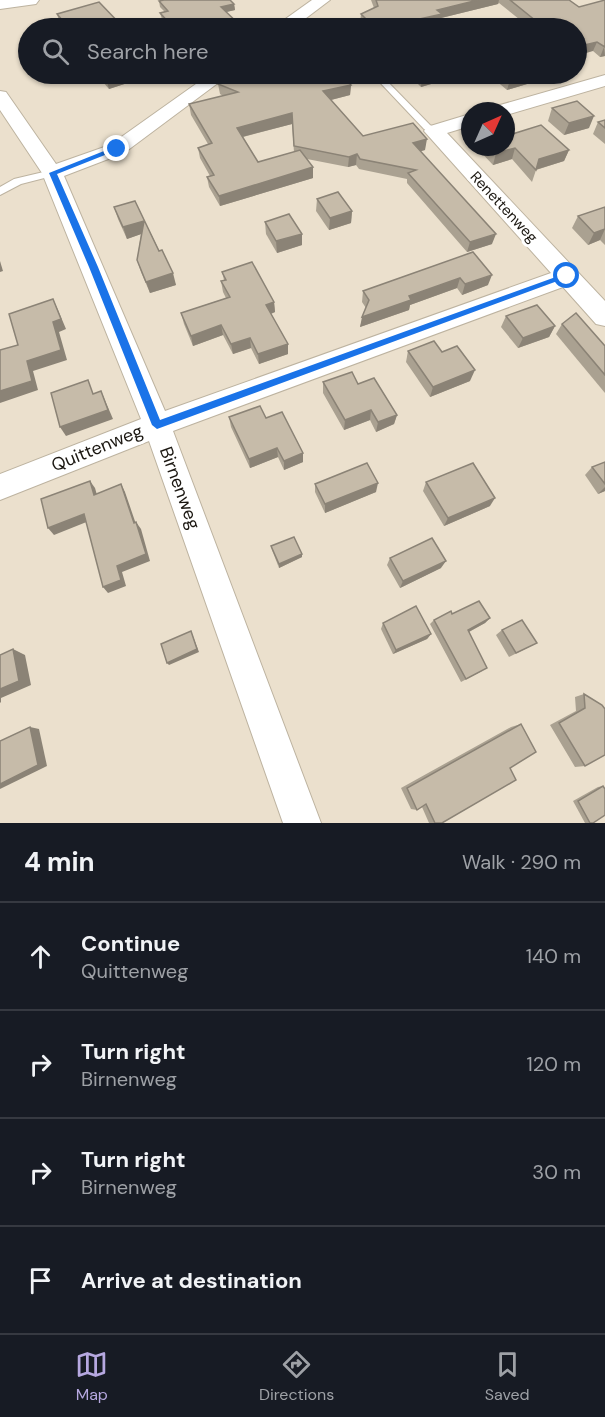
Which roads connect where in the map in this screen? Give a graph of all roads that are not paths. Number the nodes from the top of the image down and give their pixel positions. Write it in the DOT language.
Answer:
graph roads {
  1 [pos="29,0"];
  2 [pos="322,0"];
  3 [pos="0,3"];
  4 [pos="297,18"];
  5 [pos="605,80"];
  6 [pos="207,84"];
  7 [pos="386,84"];
  8 [pos="0,96"];
  9 [pos="515,107"];
  10 [pos="461,123"];
  11 [pos="434,131"];
  12 [pos="52,173"];
  13 [pos="0,192"];
  14 [pos="567,276"];
  15 [pos="605,317"];
  16 [pos="157,425"];
  17 [pos="0,487"];
  18 [pos="302,823"];
  1 -- 3 [label="street"];
  2 -- 4 [label="street"];
  5 -- 9 [label="street"];
  6 -- 12 [label="street"];
  7 -- 11 [label="lane, Renettenweg"];
  8 -- 12 [label="street, Birnenweg"];
  10 -- 11 [label="street"];
  11 -- 14 [label="street, Renettenweg"];
  12 -- 13 [label="lane"];
  12 -- 16 [label="street, Birnenweg"];
  14 -- 15 [label="street, Renettenweg"];
  14 -- 16 [label="street, Quittenweg"];
  16 -- 17 [label="street, Quittenweg"];
  16 -- 18 [label="street, Birnenweg"];
}
